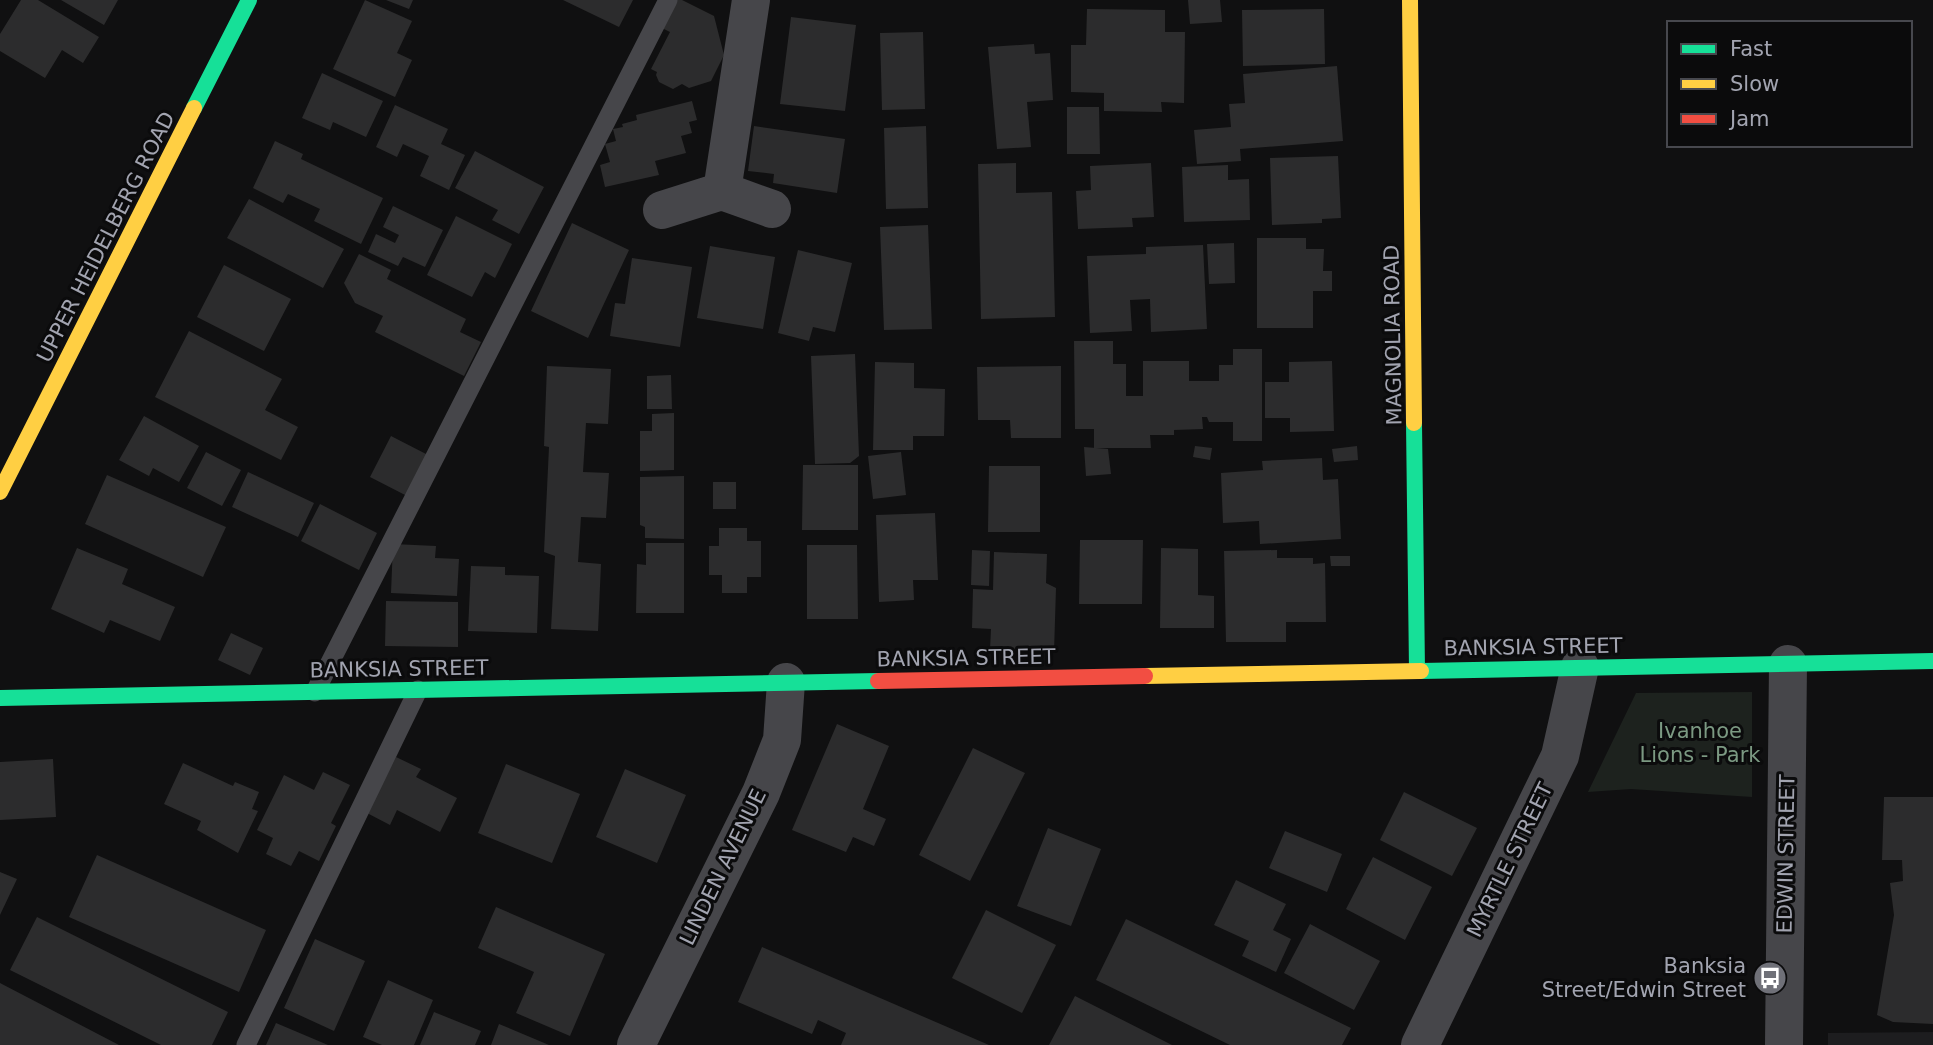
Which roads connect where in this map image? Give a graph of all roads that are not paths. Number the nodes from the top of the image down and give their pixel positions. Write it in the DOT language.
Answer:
graph roads {
  1 [pos="249,0"];
  2 [pos="668,0"];
  3 [pos="751,0"];
  4 [pos="1410,0"];
  5 [pos="722,191"];
  6 [pos="772,209"];
  7 [pos="662,210"];
  8 [pos="0,492"];
  9 [pos="1933,661"];
  10 [pos="1788,664"];
  11 [pos="1580,667"];
  12 [pos="1417,670"];
  13 [pos="786,682"];
  14 [pos="418,690"];
  15 [pos="314,692"];
  16 [pos="0,698"];
  17 [pos="246,1045"];
  18 [pos="636,1045"];
  19 [pos="1420,1045"];
  20 [pos="1784,1045"];
  1 -- 8 [label="street, UPPER HEIDELBERG ROAD"];
  2 -- 15 [label="lane"];
  3 -- 5 [label="street"];
  4 -- 12 [label="street, MAGNOLIA ROAD"];
  5 -- 6 [label="street"];
  5 -- 7 [label="street"];
  9 -- 10 [label="street, BANKSIA STREET"];
  10 -- 11 [label="street, BANKSIA STREET"];
  10 -- 20 [label="street, EDWIN STREET"];
  11 -- 12 [label="street, BANKSIA STREET"];
  11 -- 19 [label="street, MYRTLE STREET"];
  12 -- 13 [label="street, BANKSIA STREET"];
  13 -- 14 [label="street, BANKSIA STREET"];
  13 -- 18 [label="street, LINDEN AVENUE"];
  14 -- 15 [label="street, BANKSIA STREET"];
  14 -- 17 [label="lane"];
  15 -- 16 [label="street, BANKSIA STREET"];
}
